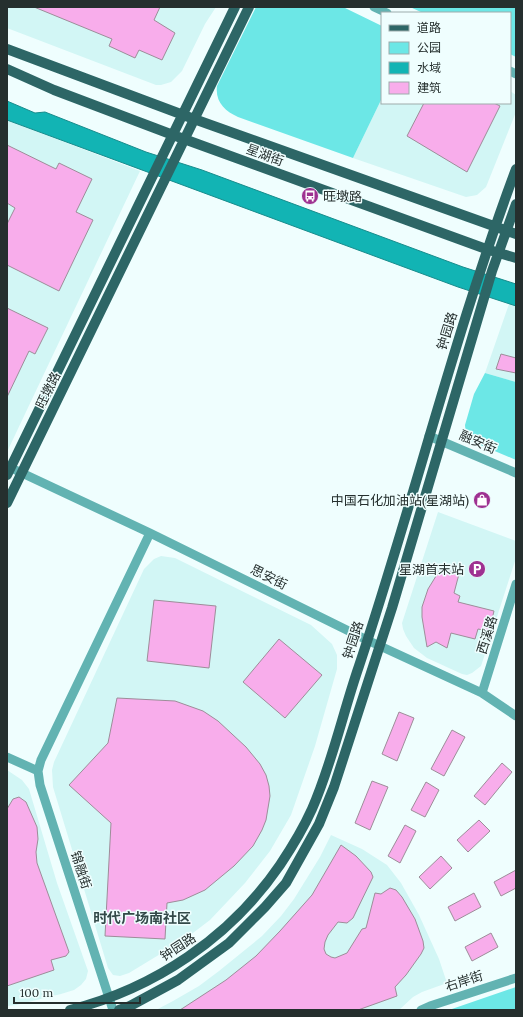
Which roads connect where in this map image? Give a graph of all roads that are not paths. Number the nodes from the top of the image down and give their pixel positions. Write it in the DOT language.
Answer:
graph roads {
  1 [pos="235,7"];
  2 [pos="249,7"];
  3 [pos="374,7"];
  4 [pos="385,12"];
  5 [pos="7,49"];
  6 [pos="7,69"];
  7 [pos="183,115"];
  8 [pos="194,119"];
  9 [pos="173,135"];
  10 [pos="184,139"];
  11 [pos="516,169"];
  12 [pos="516,204"];
  13 [pos="494,227"];
  14 [pos="506,231"];
  15 [pos="516,234"];
  16 [pos="486,249"];
  17 [pos="499,253"];
  18 [pos="516,258"];
  19 [pos="429,436"];
  20 [pos="443,441"];
  21 [pos="8,469"];
  22 [pos="22,473"];
  23 [pos="516,473"];
  24 [pos="7,503"];
  25 [pos="150,533"];
  26 [pos="516,584"];
  27 [pos="367,640"];
  28 [pos="380,645"];
  29 [pos="482,694"];
  30 [pos="516,716"];
  31 [pos="7,757"];
  32 [pos="38,771"];
  33 [pos="516,978"];
  34 [pos="109,998"];
  35 [pos="70,1010"];
  36 [pos="112,1010"];
  37 [pos="119,1010"];
  38 [pos="421,1010"];
  1 -- 7 [label="main road, 旺墩路"];
  2 -- 8 [label="main road, 旺墩路"];
  3 -- 4 [label="street"];
  5 -- 7 [label="main road, 星湖街"];
  6 -- 9 [label="main road, 星湖街"];
  7 -- 8 [label="main road, 星湖街"];
  7 -- 9 [label="main road, 旺墩路"];
  8 -- 10 [label="main road, 旺墩路"];
  8 -- 13 [label="main road, 星湖街"];
  9 -- 10 [label="main road, 星湖街"];
  9 -- 21 [label="main road, 旺墩路"];
  10 -- 16 [label="main road, 星湖街"];
  10 -- 22 [label="main road, 旺墩路"];
  11 -- 13 [label="main road, 钟园路"];
  12 -- 14 [label="main road, 钟园路"];
  13 -- 14 [label="main road, 星湖街"];
  13 -- 16 [label="main road, 钟园路"];
  14 -- 15 [label="main road, 星湖街"];
  14 -- 17 [label="main road, 钟园路"];
  16 -- 17 [label="main road, 星湖街"];
  16 -- 19 [label="main road, 钟园路"];
  17 -- 18 [label="main road, 星湖街"];
  17 -- 20 [label="main road, 钟园路"];
  19 -- 20 [label="street, 融安街"];
  19 -- 27 [label="main road, 钟园路"];
  20 -- 23 [label="street, 融安街"];
  20 -- 28 [label="main road, 钟园路"];
  21 -- 22 [label="street, 思安街"];
  22 -- 24 [label="main road, 旺墩路"];
  22 -- 25 [label="street, 思安街"];
  25 -- 27 [label="street, 思安街"];
  25 -- 32 [label="street"];
  26 -- 29 [label="street, 西溪路"];
  27 -- 28 [label="street, 思安街"];
  27 -- 34 [label="main road, 钟园路"];
  28 -- 29 [label="street, 思安街"];
  28 -- 37 [label="main road, 钟园路"];
  29 -- 30 [label="street, 思安街"];
  31 -- 32 [label="street"];
  32 -- 34 [label="street, 锦融街"];
  33 -- 38 [label="street, 右岸街"];
  34 -- 35 [label="main road, 钟园路"];
  34 -- 36 [label="street, 锦融街"];
}
